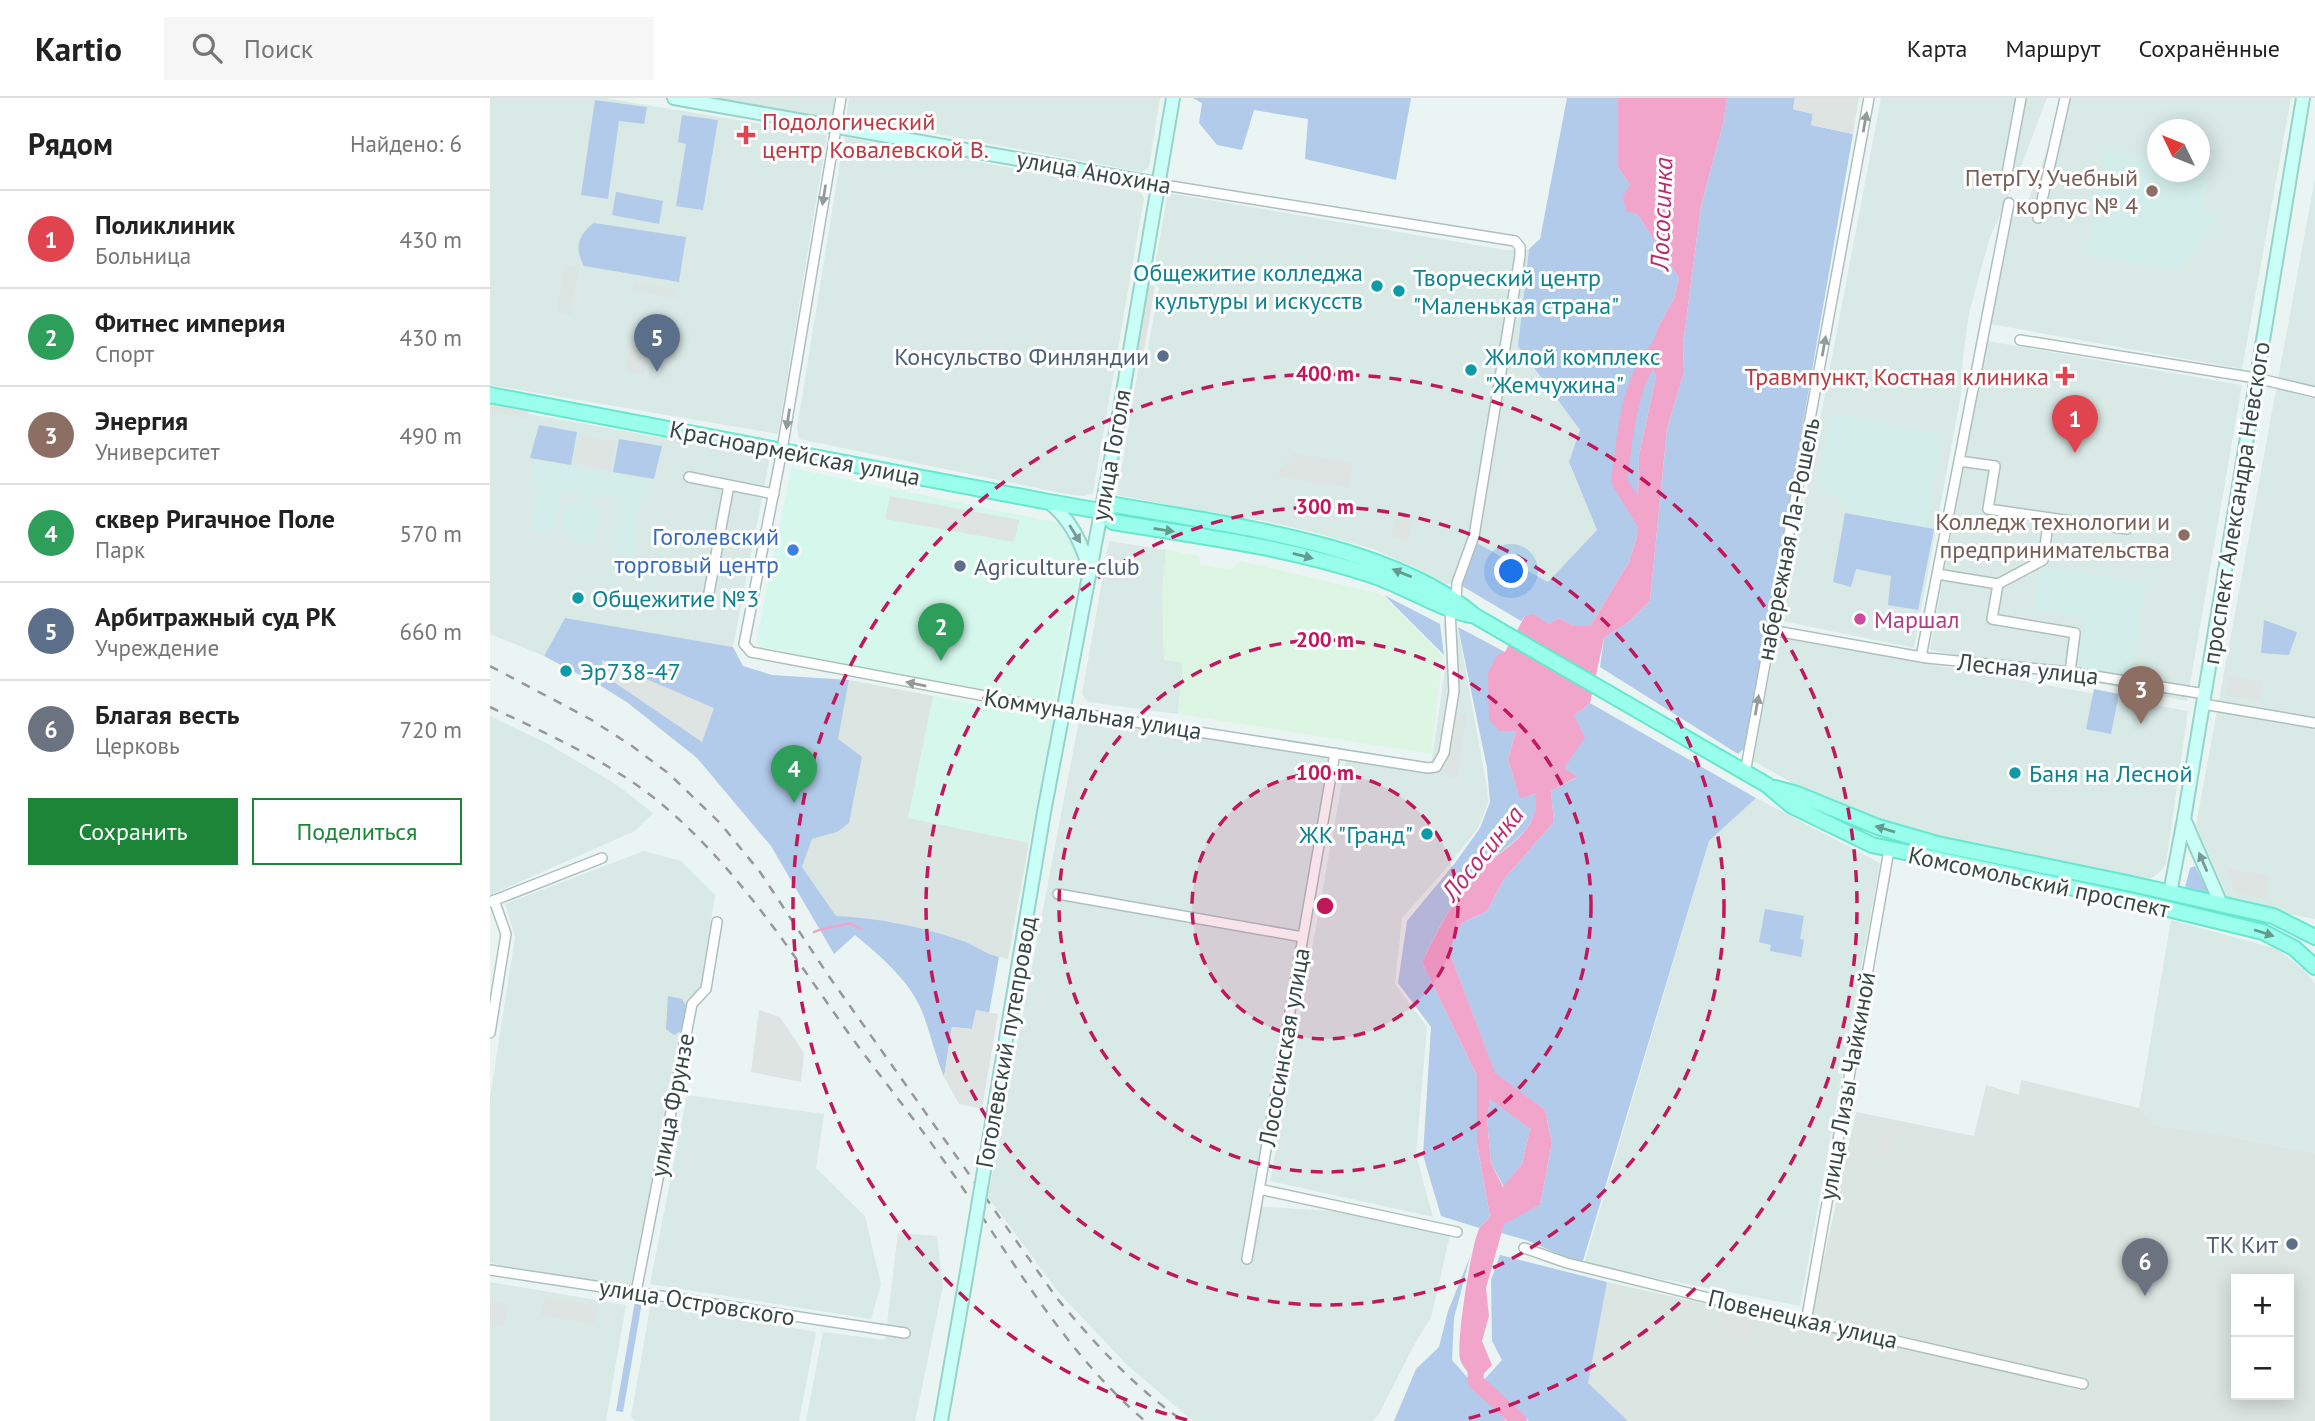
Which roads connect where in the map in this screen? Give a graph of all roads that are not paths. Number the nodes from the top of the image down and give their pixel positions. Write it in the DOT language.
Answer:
graph roads {
  1 [pos="674,98"];
  2 [pos="841,98"];
  3 [pos="1173,98"];
  4 [pos="1869,98"];
  5 [pos="2021,98"];
  6 [pos="2065,98"];
  7 [pos="2303,98"];
  8 [pos="835,127"];
  9 [pos="2006,179"];
  10 [pos="1158,184"];
  11 [pos="2009,203"];
  12 [pos="2038,218"];
  13 [pos="2020,340"];
  14 [pos="2256,378"];
  15 [pos="2315,392"];
  16 [pos="490,395"];
  17 [pos="782,450"];
  18 [pos="1959,461"];
  19 [pos="689,477"];
  20 [pos="729,485"];
  21 [pos="774,494"];
  22 [pos="1049,502"];
  23 [pos="1101,511"];
  24 [pos="2049,518"];
  25 [pos="2127,528"];
  26 [pos="1090,572"];
  27 [pos="1937,574"];
  28 [pos="1998,584"];
  29 [pos="708,598"];
  30 [pos="1453,605"];
  31 [pos="1488,624"];
  32 [pos="1770,630"];
  33 [pos="1921,657"];
  34 [pos="2070,672"];
  35 [pos="2204,699"];
  36 [pos="1065,711"];
  37 [pos="2315,723"];
  38 [pos="1335,752"];
  39 [pos="1745,773"];
  40 [pos="1767,785"];
  41 [pos="1839,811"];
  42 [pos="1044,812"];
  43 [pos="2184,819"];
  44 [pos="1833,827"];
  45 [pos="1889,850"];
  46 [pos="602,858"];
  47 [pos="2169,893"];
  48 [pos="1058,894"];
  49 [pos="492,901"];
  50 [pos="2221,904"];
  51 [pos="2166,908"];
  52 [pos="717,922"];
  53 [pos="1303,937"];
  54 [pos="2315,937"];
  55 [pos="2315,967"];
  56 [pos="490,1033"];
  57 [pos="1259,1189"];
  58 [pos="1457,1232"];
  59 [pos="1524,1248"];
  60 [pos="1247,1259"];
  61 [pos="490,1270"];
  62 [pos="636,1292"];
  63 [pos="1806,1322"];
  64 [pos="905,1333"];
  65 [pos="2083,1384"];
  66 [pos="941,1421"];
  1 -- 8 [label="main road, улица Анохина"];
  2 -- 8 [label="street"];
  3 -- 10 [label="main road, улица Гоголя"];
  32 -- 4 [label="street, набережная Ла-Рошель, one-way"];
  5 -- 9 [label="street"];
  6 -- 12 [label="street"];
  7 -- 14 [label="main road, проспект Александра Невского"];
  8 -- 10 [label="main road, улица Анохина"];
  8 -- 17 [label="street, one-way"];
  10 -- 23 [label="main road, улица Гоголя"];
  10 -- 30 [label="street, улица Анохина"];
  11 -- 18 [label="street"];
  13 -- 14 [label="street"];
  14 -- 15 [label="street"];
  14 -- 35 [label="main road, проспект Александра Невского"];
  16 -- 17 [label="main road, Красноармейская улица"];
  17 -- 21 [label="street"];
  17 -- 22 [label="main road, Красноармейская улица"];
  18 -- 24 [label="street"];
  18 -- 27 [label="street"];
  19 -- 20 [label="street"];
  20 -- 21 [label="street"];
  20 -- 29 [label="street"];
  36 -- 21 [label="street, Коммунальная улица, one-way"];
  22 -- 23 [label="main road, Красноармейская улица"];
  22 -- 26 [label="main road, one-way"];
  23 -- 26 [label="main road, улица Гоголя"];
  23 -- 30 [label="main road, Красноармейская улица"];
  24 -- 25 [label="street"];
  24 -- 28 [label="street"];
  26 -- 36 [label="main road, улица Гоголя"];
  27 -- 28 [label="street"];
  27 -- 33 [label="street"];
  28 -- 34 [label="street"];
  30 -- 31 [label="main road, Красноармейская улица"];
  30 -- 38 [label="street, Коммунальная улица"];
  31 -- 39 [label="main road, Комсомольский проспект"];
  32 -- 33 [label="street, Лесная улица"];
  39 -- 32 [label="street, набережная Ла-Рошель, one-way"];
  33 -- 34 [label="street, Лесная улица"];
  34 -- 35 [label="street, Лесная улица"];
  35 -- 37 [label="street, Лесная улица"];
  35 -- 43 [label="main road, проспект Александра Невского"];
  36 -- 38 [label="street, Коммунальная улица"];
  36 -- 42 [label="main road, улица Гоголя"];
  38 -- 53 [label="street, Лососинская улица"];
  39 -- 40 [label="main road, Комсомольский проспект"];
  40 -- 41 [label="main road, Комсомольский проспект"];
  40 -- 44 [label="main road, Комсомольский проспект"];
  41 -- 44 [label="street"];
  47 -- 41 [label="main road, Комсомольский проспект, one-way"];
  42 -- 66 [label="main road, Гоголевский путепровод, bridge"];
  43 -- 47 [label="main road, проспект Александра Невского"];
  50 -- 43 [label="main road, one-way"];
  44 -- 45 [label="main road, Комсомольский проспект"];
  45 -- 51 [label="main road, Комсомольский проспект"];
  45 -- 63 [label="street, улица Лизы Чайкиной"];
  46 -- 49 [label="street"];
  47 -- 50 [label="main road, Комсомольский проспект"];
  47 -- 51 [label="main road, проспект Александра Невского"];
  48 -- 53 [label="street"];
  49 -- 56 [label="street"];
  50 -- 54 [label="main road, Комсомольский проспект"];
  51 -- 55 [label="main road, Комсомольский проспект, one-way"];
  52 -- 62 [label="street, улица Фрунзе"];
  53 -- 57 [label="street, Лососинская улица"];
  57 -- 58 [label="street"];
  57 -- 60 [label="street, Лососинская улица"];
  59 -- 63 [label="street, Повенецкая улица"];
  61 -- 62 [label="street, улица Островского"];
  62 -- 64 [label="street, улица Островского"];
  63 -- 65 [label="street, Повенецкая улица"];
}
